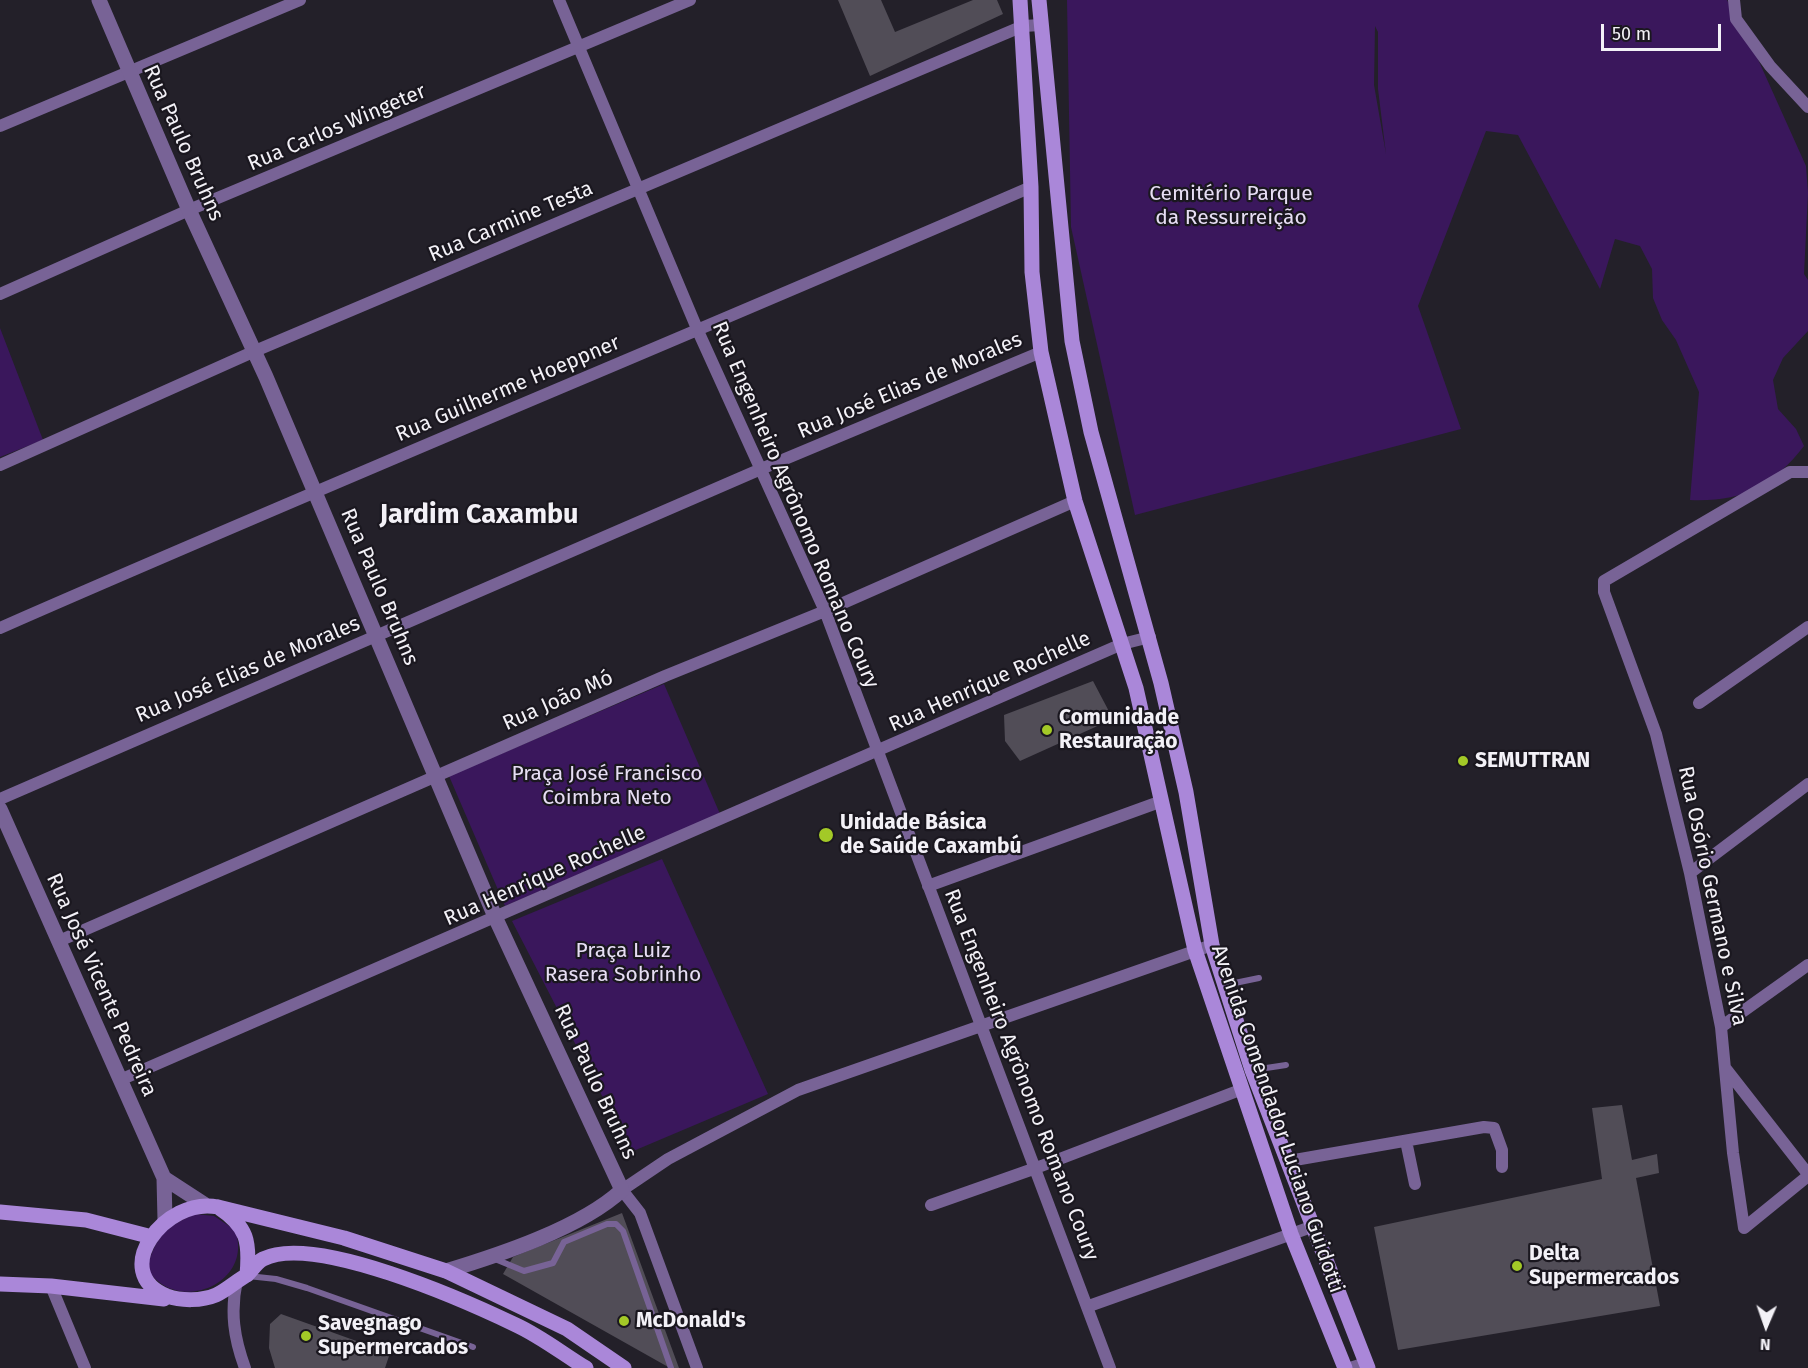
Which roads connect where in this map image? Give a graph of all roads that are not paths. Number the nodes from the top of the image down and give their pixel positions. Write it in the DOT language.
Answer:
graph roads {
  1 [pos="99,0"];
  2 [pos="300,0"];
  3 [pos="559,0"];
  4 [pos="690,0"];
  5 [pos="1020,0"];
  6 [pos="1039,0"];
  7 [pos="1734,0"];
  8 [pos="1041,25"];
  9 [pos="1023,26"];
  10 [pos="580,48"];
  11 [pos="129,72"];
  12 [pos="1808,107"];
  13 [pos="0,126"];
  14 [pos="1031,187"];
  15 [pos="639,190"];
  16 [pos="189,210"];
  17 [pos="0,294"];
  18 [pos="698,331"];
  19 [pos="255,351"];
  20 [pos="1041,352"];
  21 [pos="0,465"];
  22 [pos="761,469"];
  23 [pos="1808,472"];
  24 [pos="315,490"];
  25 [pos="1075,501"];
  26 [pos="825,611"];
  27 [pos="1808,627"];
  28 [pos="0,628"];
  29 [pos="377,635"];
  30 [pos="1150,637"];
  31 [pos="1122,645"];
  32 [pos="1700,703"];
  33 [pos="879,752"];
  34 [pos="438,776"];
  35 [pos="1808,784"];
  36 [pos="0,799"];
  37 [pos="1162,801"];
  38 [pos="0,809"];
  39 [pos="1690,873"];
  40 [pos="928,886"];
  41 [pos="496,919"];
  42 [pos="59,941"];
  43 [pos="1212,945"];
  44 [pos="1195,950"];
  45 [pos="1808,965"];
  46 [pos="1260,978"];
  47 [pos="1225,985"];
  48 [pos="982,1024"];
  49 [pos="1721,1027"];
  50 [pos="1286,1065"];
  51 [pos="1725,1068"];
  52 [pos="1252,1070"];
  53 [pos="120,1080"];
  54 [pos="1240,1089"];
  55 [pos="1406,1140"];
  56 [pos="1289,1161"];
  57 [pos="1502,1167"];
  58 [pos="1036,1168"];
  59 [pos="1808,1175"];
  60 [pos="164,1178"];
  61 [pos="1415,1184"];
  62 [pos="622,1190"];
  63 [pos="931,1205"];
  64 [pos="211,1206"];
  65 [pos="0,1212"];
  66 [pos="165,1220"];
  67 [pos="1314,1226"];
  68 [pos="1291,1234"];
  69 [pos="152,1237"];
  70 [pos="490,1257"];
  71 [pos="446,1271"];
  72 [pos="242,1278"];
  73 [pos="0,1284"];
  74 [pos="51,1286"];
  75 [pos="176,1300"];
  76 [pos="1089,1306"];
  77 [pos="473,1347"];
  78 [pos="1367,1365"];
  79 [pos="85,1368"];
  80 [pos="245,1368"];
  81 [pos="586,1368"];
  82 [pos="624,1368"];
  83 [pos="671,1368"];
  84 [pos="697,1368"];
  85 [pos="1110,1368"];
  86 [pos="1348,1368"];
  1 -- 11 [label="street, Rua Paulo Bruhns"];
  2 -- 11 [label="street"];
  3 -- 10 [label="street, Rua Engenheiro Agrônomo Romano Coury"];
  4 -- 10 [label="street, Rua Carlos Wingeter"];
  5 -- 9 [label="main road, Avenida Comendador Luciano Guidotti"];
  6 -- 8 [label="main road, Avenida Comendador Luciano Guidotti"];
  7 -- 12 [label="street"];
  8 -- 9 [label="street, Rua Carmine Testa"];
  8 -- 30 [label="main road, Avenida Comendador Luciano Guidotti"];
  9 -- 14 [label="main road, Avenida Comendador Luciano Guidotti"];
  9 -- 15 [label="street, Rua Carmine Testa"];
  10 -- 15 [label="street, Rua Engenheiro Agrônomo Romano Coury"];
  10 -- 16 [label="street, Rua Carlos Wingeter"];
  11 -- 13 [label="street"];
  11 -- 16 [label="street, Rua Paulo Bruhns"];
  14 -- 18 [label="street, Rua Guilherme Hoeppner"];
  14 -- 20 [label="main road, Avenida Comendador Luciano Guidotti"];
  15 -- 18 [label="street, Rua Engenheiro Agrônomo Romano Coury"];
  15 -- 19 [label="street, Rua Carmine Testa"];
  16 -- 17 [label="street, Rua Carlos Wingeter"];
  16 -- 19 [label="street, Rua Paulo Bruhns"];
  18 -- 22 [label="street, Rua Engenheiro Agrônomo Romano Coury"];
  18 -- 24 [label="street, Rua Guilherme Hoeppner"];
  19 -- 21 [label="street, Rua Carmine Testa"];
  19 -- 24 [label="street, Rua Paulo Bruhns"];
  20 -- 22 [label="street, Rua José Elias de Morales"];
  20 -- 25 [label="main road, Avenida Comendador Luciano Guidotti"];
  22 -- 26 [label="street, Rua Engenheiro Agrônomo Romano Coury"];
  22 -- 29 [label="street, Rua José Elias de Morales"];
  23 -- 39 [label="street, Rua Osório Germano e Silva"];
  24 -- 28 [label="street, Rua Guilherme Hoeppner"];
  24 -- 29 [label="street, Rua Paulo Bruhns"];
  25 -- 26 [label="street, Rua João Mó"];
  25 -- 31 [label="main road, Avenida Comendador Luciano Guidotti"];
  26 -- 33 [label="street, Rua Engenheiro Agrônomo Romano Coury"];
  26 -- 34 [label="street, Rua João Mó"];
  27 -- 32 [label="street"];
  29 -- 34 [label="street, Rua Paulo Bruhns"];
  29 -- 36 [label="street, Rua José Elias de Morales"];
  30 -- 31 [label="street, Rua Henrique Rochelle"];
  30 -- 43 [label="main road, Avenida Comendador Luciano Guidotti"];
  31 -- 33 [label="street, Rua Henrique Rochelle"];
  31 -- 37 [label="main road, Avenida Comendador Luciano Guidotti"];
  33 -- 40 [label="street, Rua Engenheiro Agrônomo Romano Coury"];
  33 -- 41 [label="street, Rua Henrique Rochelle"];
  34 -- 41 [label="street, Rua Paulo Bruhns"];
  34 -- 42 [label="street, Rua João Mó"];
  35 -- 39 [label="street"];
  37 -- 40 [label="street"];
  37 -- 44 [label="main road, Avenida Comendador Luciano Guidotti"];
  38 -- 42 [label="street, Rua José Vicente Pedreira"];
  39 -- 49 [label="street, Rua Osório Germano e Silva"];
  40 -- 48 [label="street, Rua Engenheiro Agrônomo Romano Coury"];
  41 -- 53 [label="street, Rua Henrique Rochelle"];
  41 -- 62 [label="street, Rua Paulo Bruhns"];
  42 -- 53 [label="street, Rua José Vicente Pedreira"];
  43 -- 44 [label="street"];
  43 -- 47 [label="main road, Avenida Comendador Luciano Guidotti"];
  44 -- 48 [label="street"];
  44 -- 54 [label="main road, Avenida Comendador Luciano Guidotti"];
  45 -- 49 [label="street"];
  46 -- 47 [label="lane"];
  47 -- 52 [label="main road, Avenida Comendador Luciano Guidotti"];
  48 -- 58 [label="street, Rua Engenheiro Agrônomo Romano Coury"];
  48 -- 62 [label="street"];
  49 -- 51 [label="street, Rua Osório Germano e Silva"];
  50 -- 52 [label="lane"];
  51 -- 59 [label="street"];
  51 -- 59 [label="street, Rua Osório Germano e Silva"];
  52 -- 56 [label="main road, Avenida Comendador Luciano Guidotti"];
  53 -- 60 [label="street, Rua José Vicente Pedreira"];
  54 -- 58 [label="street"];
  54 -- 68 [label="main road, Avenida Comendador Luciano Guidotti"];
  55 -- 56 [label="street"];
  55 -- 57 [label="street"];
  55 -- 61 [label="street"];
  56 -- 67 [label="main road, Avenida Comendador Luciano Guidotti"];
  58 -- 63 [label="street"];
  58 -- 76 [label="street, Rua Engenheiro Agrônomo Romano Coury"];
  60 -- 64 [label="street"];
  60 -- 66 [label="street, Rua José Vicente Pedreira"];
  62 -- 70 [label="street"];
  62 -- 84 [label="street"];
  64 -- 66 [label="main road"];
  64 -- 71 [label="main road"];
  64 -- 72 [label="main road"];
  65 -- 69 [label="main road"];
  66 -- 69 [label="main road"];
  67 -- 68 [label="street"];
  67 -- 78 [label="main road, Avenida Comendador Luciano Guidotti"];
  68 -- 76 [label="street"];
  68 -- 86 [label="main road, Avenida Comendador Luciano Guidotti"];
  69 -- 75 [label="main road"];
  70 -- 71 [label="street"];
  70 -- 83 [label="lane"];
  71 -- 82 [label="main road"];
  72 -- 75 [label="main road"];
  72 -- 77 [label="lane"];
  72 -- 80 [label="street"];
  72 -- 81 [label="main road"];
  73 -- 74 [label="main road"];
  74 -- 75 [label="main road"];
  74 -- 79 [label="street"];
  76 -- 85 [label="street, Rua Engenheiro Agrônomo Romano Coury"];
  78 -- 86 [label="street"];
}
